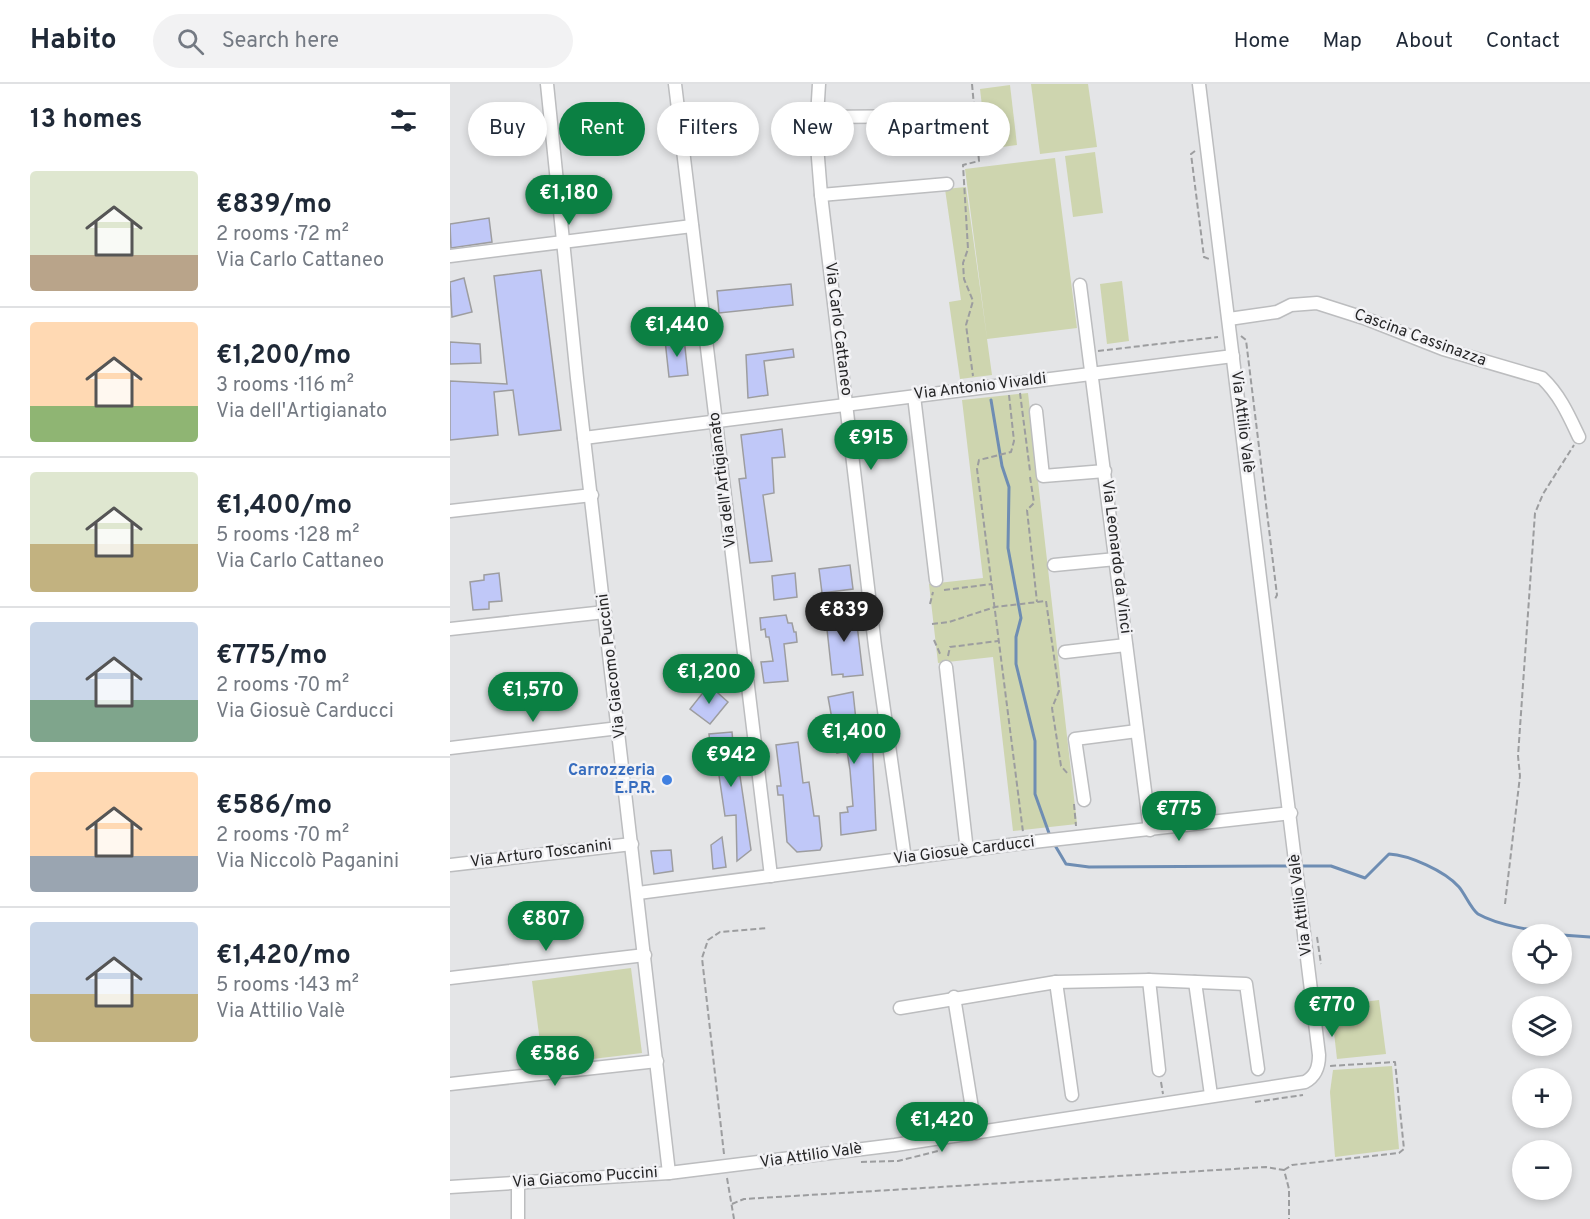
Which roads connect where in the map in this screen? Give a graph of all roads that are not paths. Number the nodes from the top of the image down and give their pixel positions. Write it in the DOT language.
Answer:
graph roads {
  1 [pos="547,84"];
  2 [pos="675,84"];
  3 [pos="819,84"];
  4 [pos="1199,84"];
  5 [pos="818,102"];
  6 [pos="819,156"];
  7 [pos="947,184"];
  8 [pos="821,195"];
  9 [pos="692,226"];
  10 [pos="563,242"];
  11 [pos="450,256"];
  12 [pos="1080,285"];
  13 [pos="1229,319"];
  14 [pos="1233,356"];
  15 [pos="1092,373"];
  16 [pos="914,396"];
  17 [pos="848,404"];
  18 [pos="1036,411"];
  19 [pos="715,421"];
  20 [pos="1580,437"];
  21 [pos="584,438"];
  22 [pos="1105,471"];
  23 [pos="592,495"];
  24 [pos="450,512"];
  25 [pos="1116,558"];
  26 [pos="1053,565"];
  27 [pos="936,580"];
  28 [pos="605,612"];
  29 [pos="450,629"];
  30 [pos="1126,645"];
  31 [pos="1065,652"];
  32 [pos="946,667"];
  33 [pos="619,728"];
  34 [pos="1137,731"];
  35 [pos="450,748"];
  36 [pos="1078,799"];
  37 [pos="1291,813"];
  38 [pos="1150,830"];
  39 [pos="632,844"];
  40 [pos="967,851"];
  41 [pos="905,859"];
  42 [pos="450,865"];
  43 [pos="771,876"];
  44 [pos="638,893"];
  45 [pos="645,955"];
  46 [pos="450,978"];
  47 [pos="1149,980"];
  48 [pos="1056,982"];
  49 [pos="1195,982"];
  50 [pos="954,997"];
  51 [pos="900,1008"];
  52 [pos="657,1061"];
  53 [pos="1258,1069"];
  54 [pos="1159,1070"];
  55 [pos="450,1084"];
  56 [pos="1072,1095"];
  57 [pos="1211,1095"];
  58 [pos="976,1133"];
  59 [pos="669,1173"];
  60 [pos="518,1182"];
  61 [pos="450,1187"];
  62 [pos="518,1219"];
  1 -- 10 [label="street, Via Giacomo Puccini"];
  2 -- 9 [label="street, Via dell'Artigianato"];
  3 -- 5 [label="street, Via Carlo Cattaneo"];
  4 -- 13 [label="street, Via Attilio Valè"];
  6 -- 8 [label="street, Via Carlo Cattaneo"];
  7 -- 8 [label="street"];
  8 -- 17 [label="street, Via Carlo Cattaneo"];
  9 -- 10 [label="street"];
  9 -- 19 [label="street, Via dell'Artigianato"];
  10 -- 11 [label="street"];
  10 -- 21 [label="street, Via Giacomo Puccini"];
  12 -- 15 [label="street, Via Leonardo da Vinci"];
  13 -- 14 [label="street, Via Attilio Valè"];
  13 -- 20 [label="street, Cascina Cassinazza"];
  14 -- 15 [label="street, Via Antonio Vivaldi"];
  14 -- 37 [label="street, Via Attilio Valè"];
  15 -- 16 [label="street, Via Antonio Vivaldi"];
  15 -- 22 [label="street, Via Leonardo da Vinci"];
  16 -- 17 [label="street, Via Antonio Vivaldi"];
  16 -- 27 [label="street"];
  17 -- 19 [label="street, Via Antonio Vivaldi"];
  17 -- 41 [label="street, Via Carlo Cattaneo"];
  18 -- 22 [label="street"];
  19 -- 21 [label="street, Via Antonio Vivaldi"];
  19 -- 43 [label="street, Via dell'Artigianato"];
  21 -- 23 [label="street, Via Giacomo Puccini"];
  22 -- 25 [label="street, Via Leonardo da Vinci"];
  23 -- 24 [label="street"];
  23 -- 28 [label="street, Via Giacomo Puccini"];
  25 -- 26 [label="street"];
  25 -- 30 [label="street, Via Leonardo da Vinci"];
  28 -- 29 [label="street"];
  28 -- 33 [label="street, Via Giacomo Puccini"];
  30 -- 31 [label="street"];
  30 -- 34 [label="street, Via Leonardo da Vinci"];
  32 -- 40 [label="street"];
  33 -- 35 [label="street"];
  33 -- 39 [label="street, Via Giacomo Puccini"];
  34 -- 36 [label="street"];
  34 -- 38 [label="street, Via Leonardo da Vinci"];
  37 -- 38 [label="street, Via Giosuè Carducci"];
  37 -- 57 [label="street, Via Attilio Valè"];
  38 -- 40 [label="street, Via Giosuè Carducci"];
  39 -- 42 [label="street, Via Arturo Toscanini"];
  39 -- 44 [label="street, Via Giacomo Puccini"];
  40 -- 41 [label="street, Via Giosuè Carducci"];
  41 -- 43 [label="street, Via Giosuè Carducci"];
  43 -- 44 [label="street, Via Giosuè Carducci"];
  44 -- 45 [label="street, Via Giacomo Puccini"];
  45 -- 46 [label="street"];
  45 -- 52 [label="street, Via Giacomo Puccini"];
  47 -- 48 [label="street"];
  47 -- 49 [label="street"];
  47 -- 54 [label="street"];
  48 -- 50 [label="street"];
  48 -- 56 [label="street"];
  49 -- 53 [label="street"];
  49 -- 57 [label="street"];
  50 -- 51 [label="street"];
  50 -- 58 [label="street"];
  52 -- 55 [label="street"];
  52 -- 59 [label="street, Via Giacomo Puccini"];
  57 -- 58 [label="street, Via Attilio Valè"];
  58 -- 59 [label="street, Via Attilio Valè"];
  59 -- 60 [label="street, Via Giacomo Puccini"];
  60 -- 61 [label="street, Via Giacomo Puccini"];
  60 -- 62 [label="street"];
}
